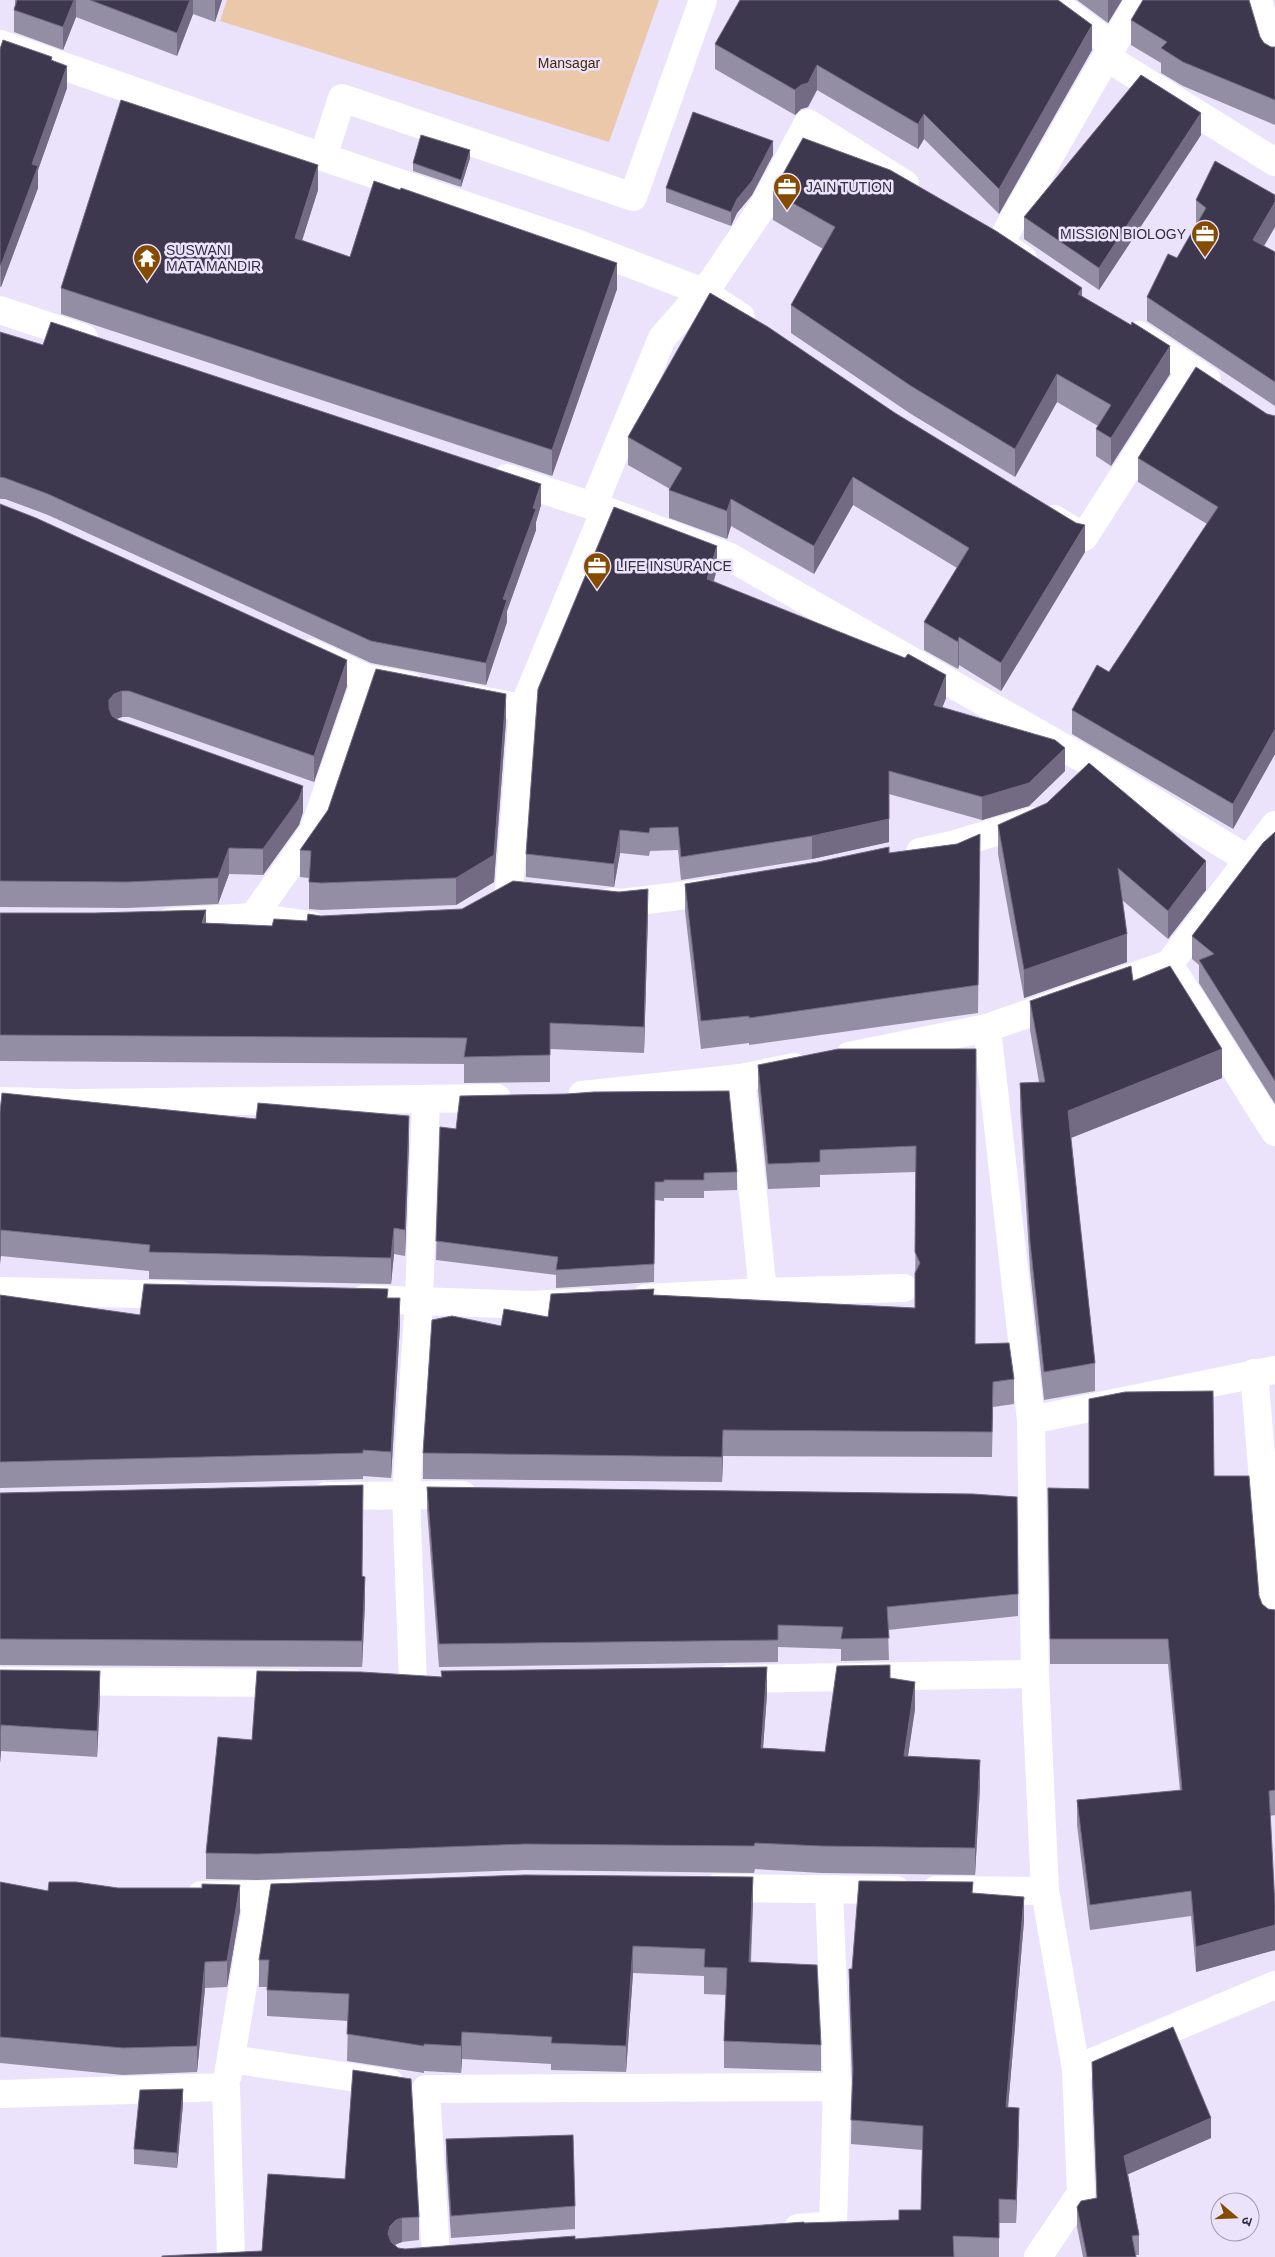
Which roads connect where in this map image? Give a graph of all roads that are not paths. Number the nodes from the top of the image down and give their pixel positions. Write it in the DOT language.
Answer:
graph roads {
  1 [pos="703,0"];
  2 [pos="1051,0"];
  3 [pos="1139,0"];
  4 [pos="1258,0"];
  5 [pos="0,44"];
  6 [pos="1110,51"];
  7 [pos="1275,57"];
  8 [pos="323,157"];
  9 [pos="1275,162"];
  10 [pos="925,196"];
  11 [pos="975,228"];
  12 [pos="1000,243"];
  13 [pos="1042,271"];
  14 [pos="703,292"];
  15 [pos="0,310"];
  16 [pos="1116,320"];
  17 [pos="759,330"];
  18 [pos="104,344"];
  19 [pos="1191,370"];
  20 [pos="1229,395"];
  21 [pos="480,469"];
  22 [pos="1035,507"];
  23 [pos="599,508"];
  24 [pos="294,645"];
  25 [pos="366,678"];
  26 [pos="523,708"];
  27 [pos="1094,765"];
  28 [pos="1072,786"];
  29 [pos="296,792"];
  30 [pos="323,802"];
  31 [pos="1051,806"];
  32 [pos="1275,825"];
  33 [pos="897,856"];
  34 [pos="1249,860"];
  35 [pos="749,886"];
  36 [pos="509,891"];
  37 [pos="537,894"];
  38 [pos="583,899"];
  39 [pos="485,906"];
  40 [pos="253,917"];
  41 [pos="141,923"];
  42 [pos="338,925"];
  43 [pos="1169,964"];
  44 [pos="987,1028"];
  45 [pos="741,1078"];
  46 [pos="557,1097"];
  47 [pos="520,1098"];
  48 [pos="426,1099"];
  49 [pos="0,1101"];
  50 [pos="1275,1132"];
  51 [pos="904,1288"];
  52 [pos="0,1292"];
  53 [pos="763,1292"];
  54 [pos="210,1296"];
  55 [pos="340,1298"];
  56 [pos="419,1300"];
  57 [pos="1265,1372"];
  58 [pos="1032,1420"];
  59 [pos="406,1494"];
  60 [pos="485,1495"];
  61 [pos="297,1497"];
  62 [pos="1003,1502"];
  63 [pos="1033,1502"];
  64 [pos="1275,1620"];
  65 [pos="1035,1674"];
  66 [pos="699,1679"];
  67 [pos="0,1681"];
  68 [pos="315,1683"];
  69 [pos="384,1683"];
  70 [pos="692,1888"];
  71 [pos="829,1890"];
  72 [pos="1045,1891"];
  73 [pos="327,1893"];
  74 [pos="179,1894"];
  75 [pos="258,1896"];
  76 [pos="1275,1985"];
  77 [pos="231,2059"];
  78 [pos="1076,2069"];
  79 [pos="226,2086"];
  80 [pos="837,2087"];
  81 [pos="426,2089"];
  82 [pos="0,2094"];
  83 [pos="774,2230"];
  84 [pos="466,2252"];
  85 [pos="424,2255"];
  86 [pos="231,2257"];
  87 [pos="1038,2257"];
  1 -- 8 [label="street"];
  2 -- 6 [label="street"];
  3 -- 6 [label="street"];
  4 -- 7 [label="street"];
  5 -- 8 [label="street"];
  6 -- 9 [label="street"];
  6 -- 12 [label="street"];
  8 -- 14 [label="street"];
  10 -- 14 [label="street"];
  11 -- 12 [label="street"];
  12 -- 13 [label="street"];
  14 -- 17 [label="street"];
  14 -- 23 [label="street"];
  15 -- 18 [label="street"];
  16 -- 19 [label="street"];
  19 -- 20 [label="street"];
  19 -- 22 [label="street"];
  21 -- 23 [label="street"];
  23 -- 26 [label="street"];
  23 -- 27 [label="street"];
  24 -- 25 [label="street"];
  25 -- 26 [label="street"];
  25 -- 30 [label="street"];
  26 -- 36 [label="street"];
  27 -- 28 [label="street"];
  27 -- 34 [label="street"];
  29 -- 30 [label="street"];
  30 -- 40 [label="street"];
  31 -- 33 [label="street"];
  32 -- 34 [label="street"];
  34 -- 43 [label="street"];
  35 -- 38 [label="street"];
  36 -- 37 [label="street"];
  36 -- 39 [label="street"];
  40 -- 41 [label="street"];
  40 -- 42 [label="street"];
  43 -- 44 [label="street"];
  43 -- 50 [label="street"];
  44 -- 45 [label="street"];
  44 -- 58 [label="street"];
  45 -- 46 [label="street"];
  45 -- 53 [label="street"];
  47 -- 48 [label="street"];
  48 -- 49 [label="street"];
  48 -- 56 [label="street"];
  51 -- 53 [label="street"];
  52 -- 54 [label="street"];
  53 -- 56 [label="street"];
  55 -- 56 [label="street"];
  56 -- 59 [label="street"];
  57 -- 58 [label="street"];
  57 -- 64 [label="street"];
  58 -- 63 [label="street"];
  59 -- 60 [label="street"];
  59 -- 61 [label="street"];
  59 -- 69 [label="street"];
  62 -- 63 [label="street"];
  63 -- 65 [label="street"];
  65 -- 66 [label="street"];
  65 -- 72 [label="street"];
  67 -- 68 [label="street"];
  70 -- 71 [label="street"];
  71 -- 72 [label="street"];
  71 -- 80 [label="street"];
  72 -- 78 [label="street"];
  73 -- 75 [label="street"];
  74 -- 75 [label="street"];
  75 -- 77 [label="street"];
  76 -- 78 [label="street"];
  77 -- 79 [label="street"];
  77 -- 81 [label="street"];
  78 -- 87 [label="street"];
  79 -- 82 [label="street"];
  79 -- 86 [label="street"];
  80 -- 81 [label="street"];
  80 -- 83 [label="street"];
  81 -- 85 [label="street"];
  84 -- 85 [label="street"];
}
